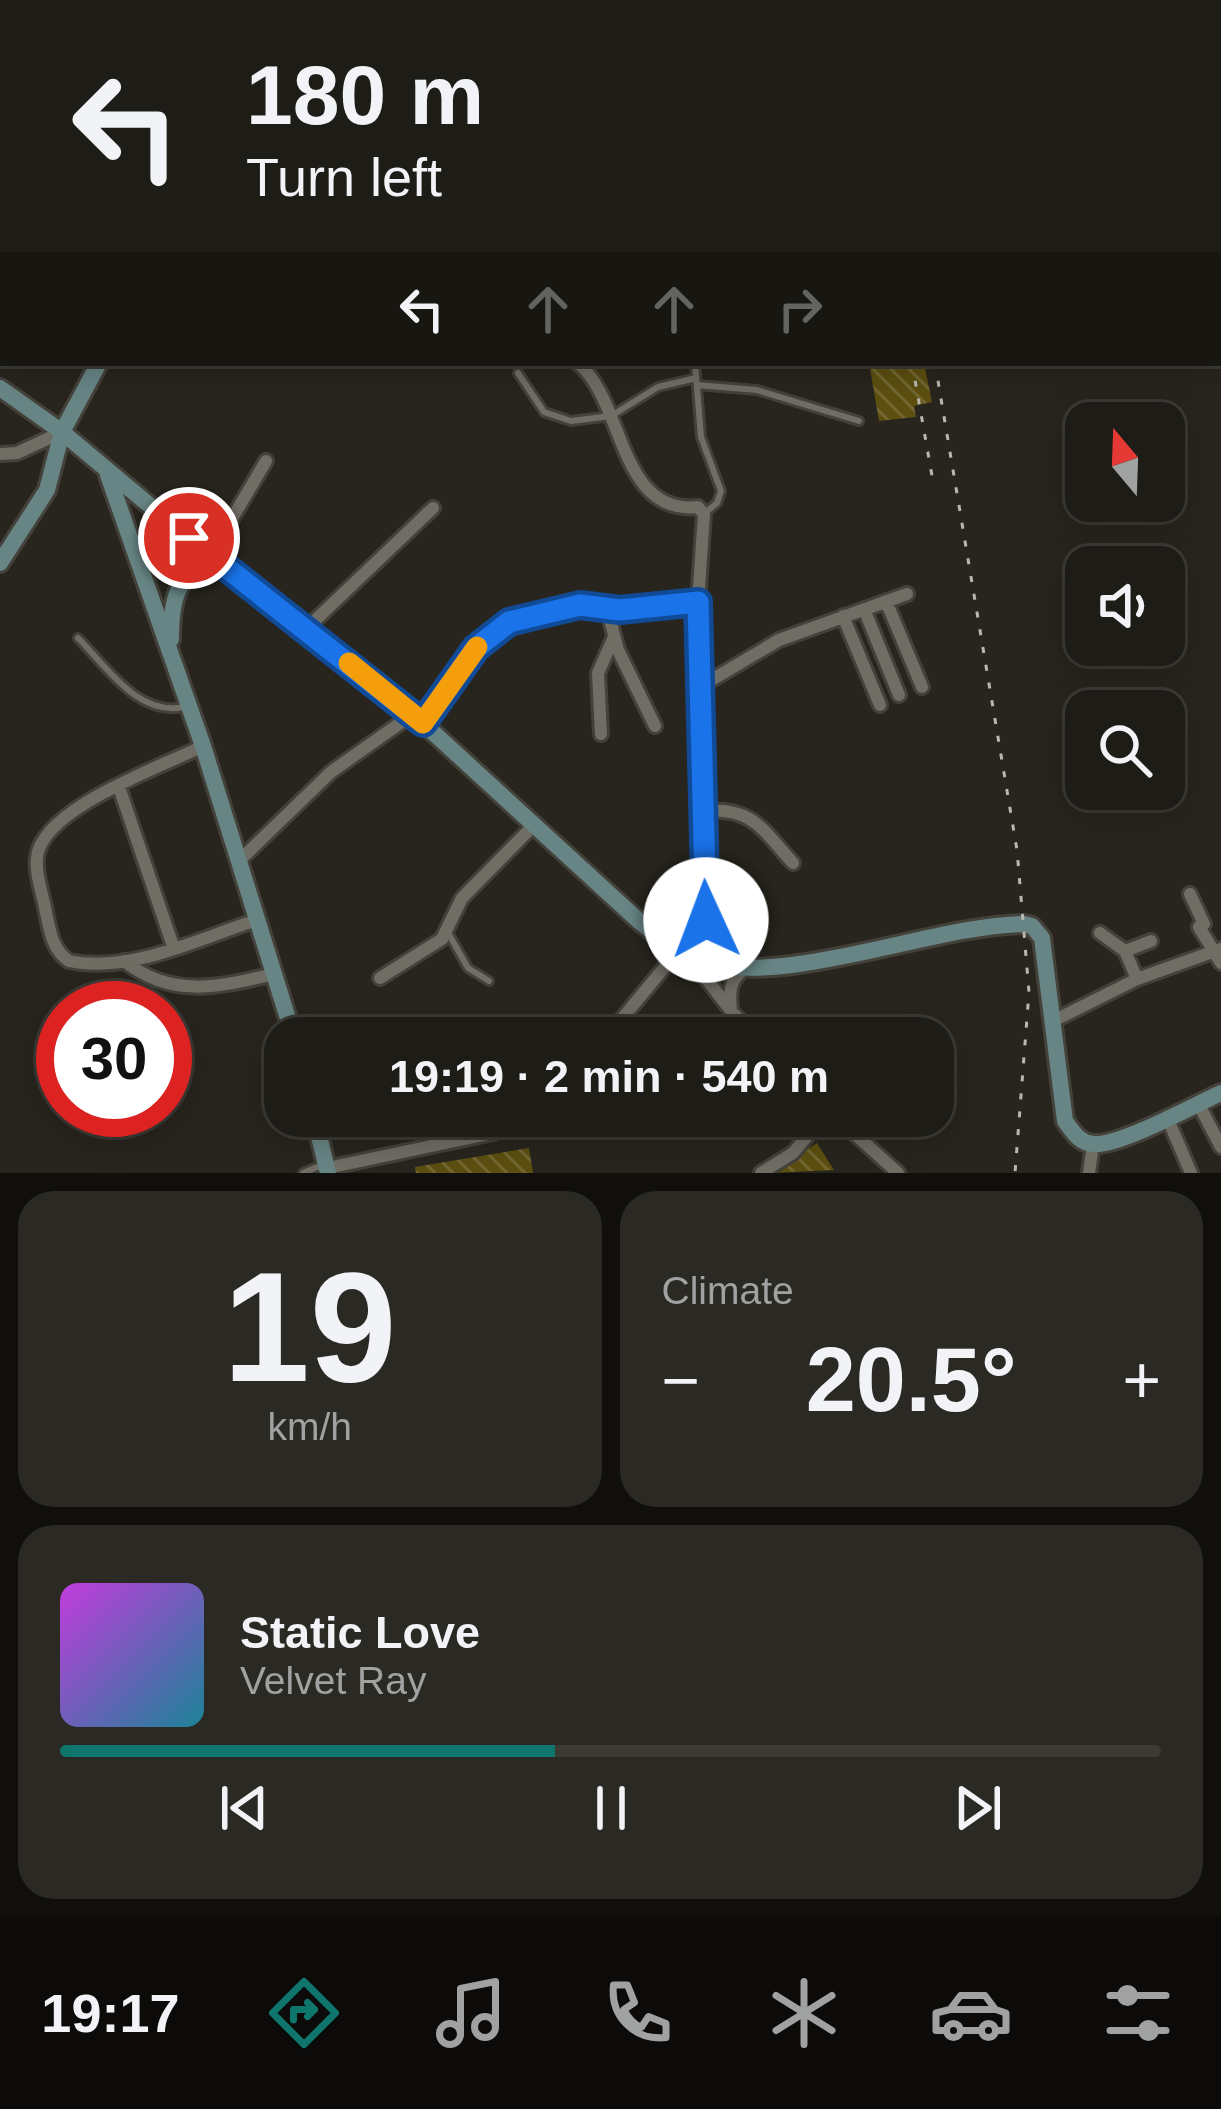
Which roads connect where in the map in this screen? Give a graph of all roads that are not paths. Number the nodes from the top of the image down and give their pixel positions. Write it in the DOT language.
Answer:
graph roads {
  1 [pos="98,366"];
  2 [pos="581,366"];
  3 [pos="695,366"];
  4 [pos="518,373"];
  5 [pos="697,381"];
  6 [pos="0,388"];
  7 [pos="84,394"];
  8 [pos="27,410"];
  9 [pos="610,416"];
  10 [pos="859,421"];
  11 [pos="62,432"];
  12 [pos="0,454"];
  13 [pos="266,461"];
  14 [pos="106,471"];
  15 [pos="433,508"];
  16 [pos="704,514"];
  17 [pos="210,556"];
  18 [pos="0,563"];
  19 [pos="907,594"];
  20 [pos="698,602"];
  21 [pos="886,602"];
  22 [pos="607,608"];
  23 [pos="864,609"];
  24 [pos="843,616"];
  25 [pos="304,630"];
  26 [pos="614,637"];
  27 [pos="78,638"];
  28 [pos="171,652"];
  29 [pos="703,686"];
  30 [pos="922,687"];
  31 [pos="899,694"];
  32 [pos="189,705"];
  33 [pos="880,705"];
  34 [pos="418,718"];
  35 [pos="655,726"];
  36 [pos="601,734"];
  37 [pos="203,746"];
  38 [pos="119,787"];
  39 [pos="703,811"];
  40 [pos="535,824"];
  41 [pos="239,861"];
  42 [pos="793,863"];
  43 [pos="1190,894"];
  44 [pos="257,920"];
  45 [pos="447,931"];
  46 [pos="1100,933"];
  47 [pos="1151,941"];
  48 [pos="173,946"];
  49 [pos="1125,951"];
  50 [pos="1218,955"];
  51 [pos="691,957"];
  52 [pos="124,962"];
  53 [pos="748,967"];
  54 [pos="274,974"];
  55 [pos="380,978"];
  56 [pos="1137,979"];
  57 [pos="489,981"];
  58 [pos="731,1012"];
  59 [pos="287,1017"];
  60 [pos="628,1017"];
  61 [pos="736,1017"];
  62 [pos="1053,1021"];
  63 [pos="1221,1093"];
  64 [pos="1198,1103"];
  65 [pos="1167,1117"];
  66 [pos="319,1137"];
  67 [pos="470,1137"];
  68 [pos="806,1137"];
  69 [pos="854,1137"];
  70 [pos="1093,1144"];
  71 [pos="1221,1147"];
  72 [pos="882,1167"];
  73 [pos="327,1168"];
  74 [pos="303,1173"];
  75 [pos="761,1173"];
  76 [pos="898,1173"];
  77 [pos="1089,1173"];
  78 [pos="1191,1173"];
  1 -- 7 [label="main road"];
  2 -- 9 [label="street"];
  3 -- 5 [label="lane"];
  4 -- 9 [label="lane"];
  5 -- 9 [label="lane"];
  5 -- 10 [label="lane"];
  5 -- 16 [label="lane"];
  6 -- 8 [label="main road"];
  7 -- 8 [label="main road"];
  7 -- 11 [label="main road"];
  8 -- 11 [label="main road"];
  9 -- 16 [label="street"];
  11 -- 12 [label="street"];
  11 -- 14 [label="main road"];
  11 -- 18 [label="main road"];
  13 -- 17 [label="street"];
  14 -- 17 [label="main road"];
  14 -- 28 [label="main road"];
  15 -- 25 [label="street"];
  16 -- 20 [label="street"];
  17 -- 25 [label="main road"];
  17 -- 28 [label="main road"];
  19 -- 21 [label="street"];
  20 -- 22 [label="street"];
  20 -- 29 [label="street"];
  21 -- 23 [label="street"];
  21 -- 30 [label="street"];
  22 -- 26 [label="street"];
  22 -- 34 [label="street"];
  23 -- 24 [label="street"];
  23 -- 31 [label="street"];
  24 -- 29 [label="street"];
  24 -- 33 [label="street"];
  25 -- 34 [label="main road"];
  26 -- 35 [label="street"];
  26 -- 36 [label="street"];
  27 -- 32 [label="lane"];
  28 -- 32 [label="main road"];
  29 -- 39 [label="street"];
  32 -- 37 [label="main road"];
  34 -- 40 [label="main road"];
  34 -- 41 [label="street"];
  37 -- 38 [label="street"];
  37 -- 41 [label="main road"];
  38 -- 48 [label="street"];
  38 -- 52 [label="street"];
  39 -- 42 [label="street"];
  39 -- 51 [label="street"];
  40 -- 45 [label="street"];
  40 -- 51 [label="main road"];
  41 -- 44 [label="main road"];
  43 -- 50 [label="street"];
  44 -- 48 [label="street"];
  44 -- 54 [label="main road"];
  45 -- 55 [label="street"];
  45 -- 57 [label="lane"];
  46 -- 49 [label="street"];
  47 -- 49 [label="street"];
  48 -- 52 [label="street"];
  49 -- 56 [label="street"];
  50 -- 56 [label="street"];
  51 -- 53 [label="main road"];
  51 -- 58 [label="street"];
  51 -- 60 [label="street"];
  52 -- 54 [label="street"];
  53 -- 58 [label="street"];
  53 -- 62 [label="main road"];
  54 -- 59 [label="main road"];
  56 -- 62 [label="street"];
  58 -- 61 [label="street"];
  62 -- 70 [label="main road"];
  63 -- 64 [label="main road"];
  64 -- 65 [label="main road"];
  64 -- 71 [label="street"];
  65 -- 70 [label="main road"];
  65 -- 78 [label="street"];
  66 -- 73 [label="main road"];
  67 -- 73 [label="street"];
  68 -- 75 [label="street"];
  69 -- 72 [label="street"];
  70 -- 77 [label="street"];
  72 -- 76 [label="street"];
  73 -- 74 [label="lane"];
}
